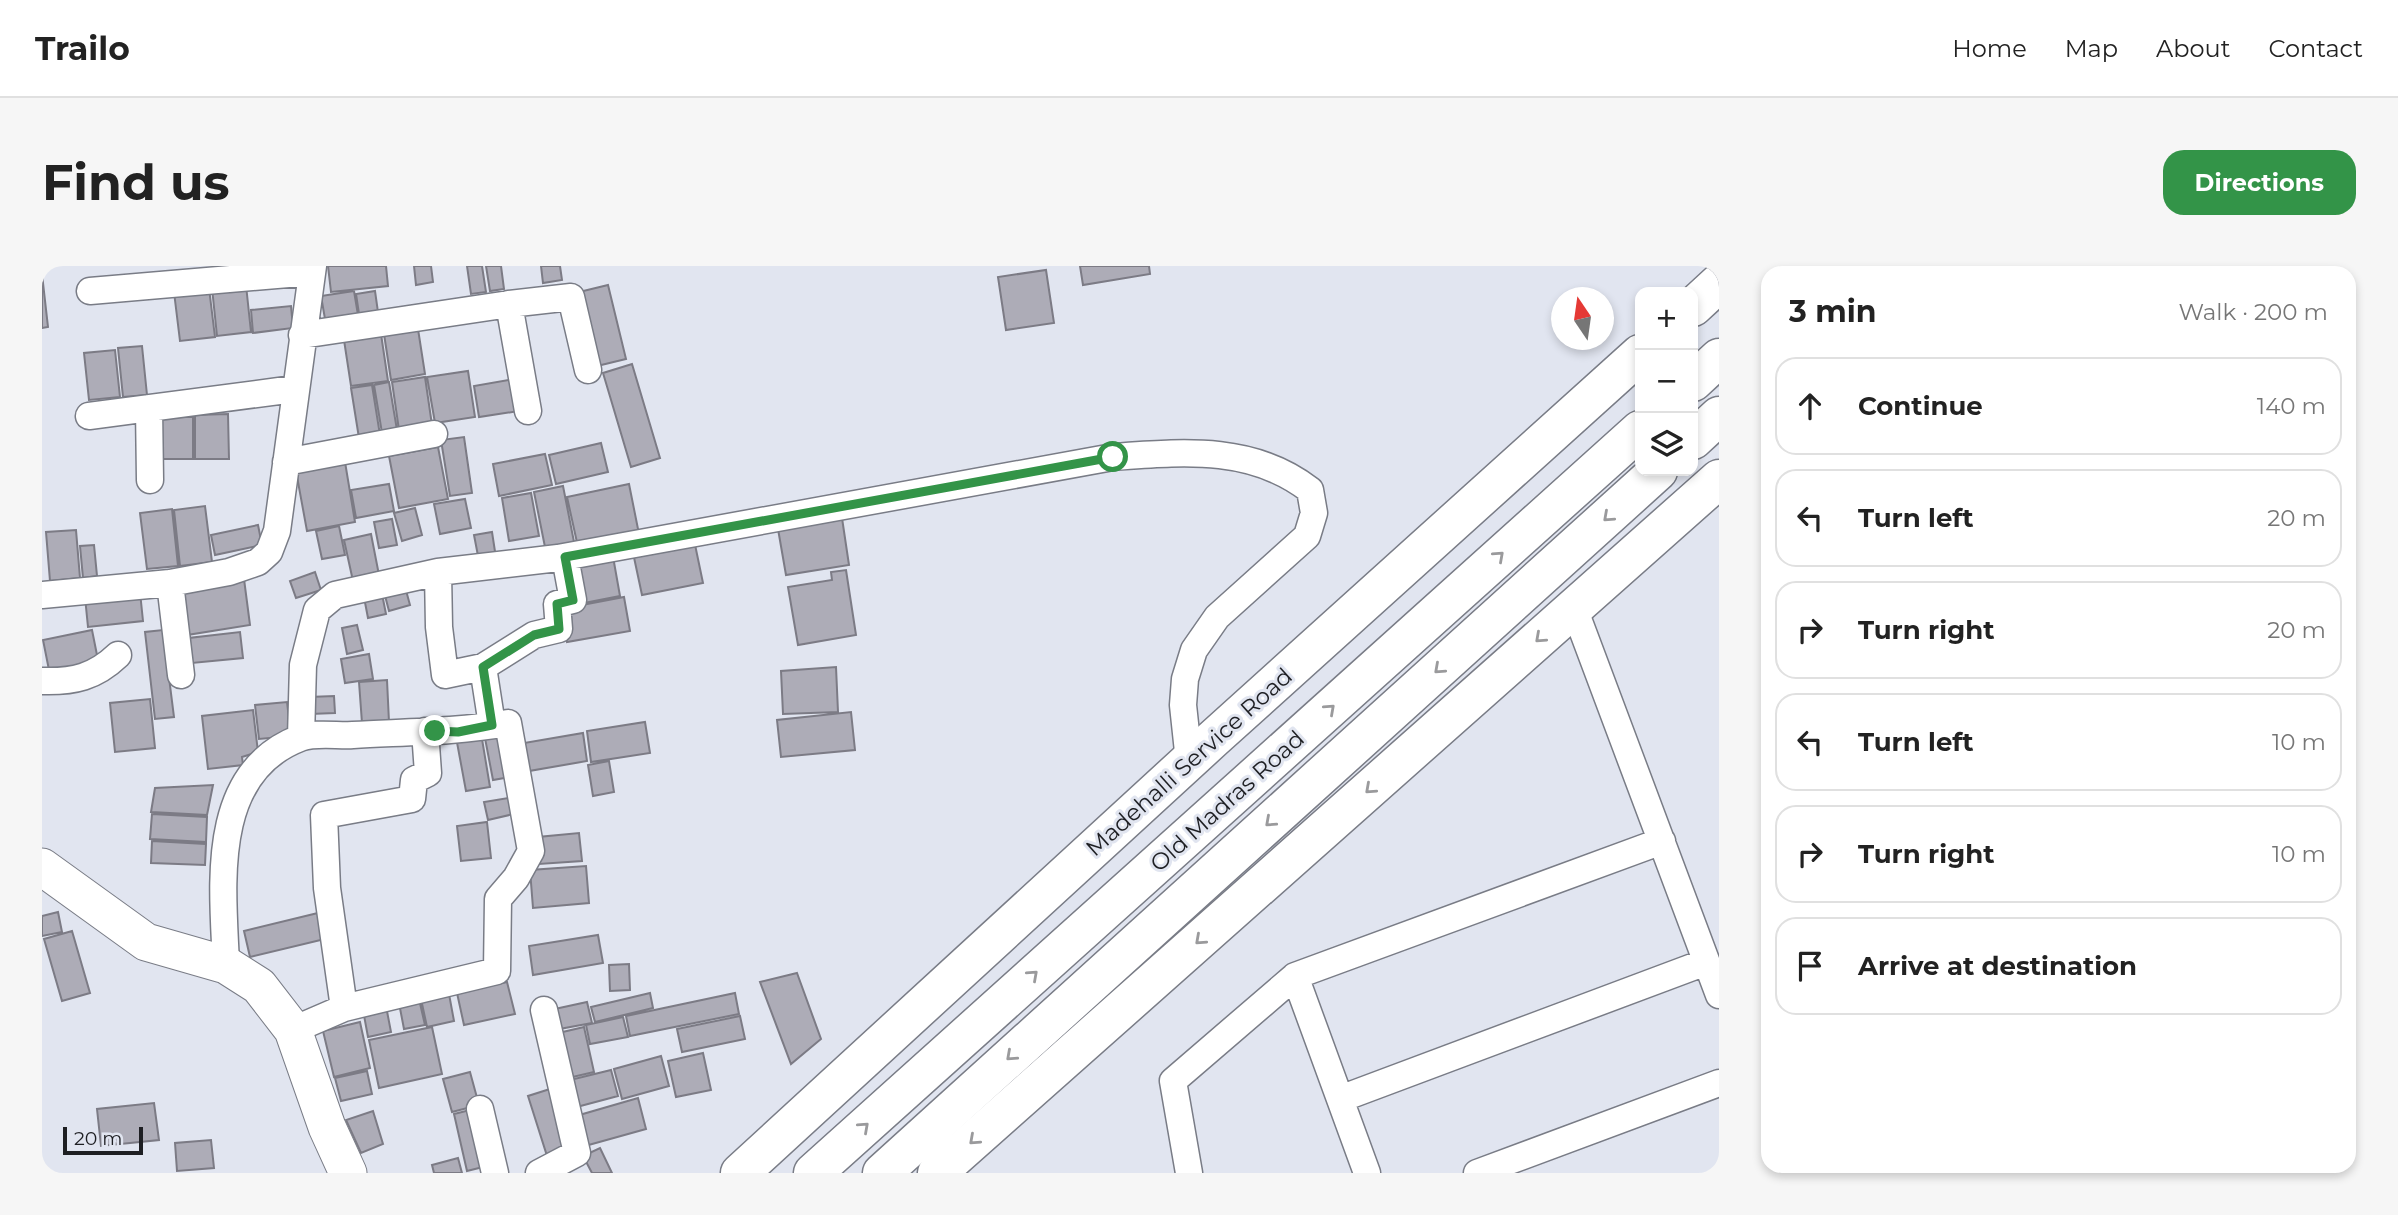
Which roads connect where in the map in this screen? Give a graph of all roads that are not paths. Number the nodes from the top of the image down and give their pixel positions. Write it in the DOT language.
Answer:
graph roads {
  1 [pos="312,269"];
  2 [pos="1719,283"];
  3 [pos="90,291"];
  4 [pos="1698,302"];
  5 [pos="509,304"];
  6 [pos="302,335"];
  7 [pos="1719,358"];
  8 [pos="1635,359"];
  9 [pos="588,370"];
  10 [pos="1698,378"];
  11 [pos="294,389"];
  12 [pos="149,408"];
  13 [pos="528,411"];
  14 [pos="89,416"];
  15 [pos="1719,416"];
  16 [pos="434,434"];
  17 [pos="1635,434"];
  18 [pos="1698,435"];
  19 [pos="286,461"];
  20 [pos="1652,476"];
  21 [pos="1719,478"];
  22 [pos="150,480"];
  23 [pos="565,557"];
  24 [pos="438,572"];
  25 [pos="170,583"];
  26 [pos="42,595"];
  27 [pos="1574,608"];
  28 [pos="118,655"];
  29 [pos="483,667"];
  30 [pos="181,675"];
  31 [pos="42,681"];
  32 [pos="492,725"];
  33 [pos="425,731"];
  34 [pos="301,737"];
  35 [pos="1189,761"];
  36 [pos="1661,841"];
  37 [pos="42,867"];
  38 [pos="1706,962"];
  39 [pos="226,965"];
  40 [pos="1295,976"];
  41 [pos="1719,995"];
  42 [pos="344,1008"];
  43 [pos="544,1010"];
  44 [pos="293,1030"];
  45 [pos="1719,1083"];
  46 [pos="1340,1099"];
  47 [pos="480,1109"];
  48 [pos="1491,1171"];
  49 [pos="348,1173"];
  50 [pos="495,1173"];
  51 [pos="539,1173"];
  52 [pos="740,1173"];
  53 [pos="813,1173"];
  54 [pos="882,1173"];
  55 [pos="937,1173"];
  56 [pos="1189,1173"];
  57 [pos="1367,1173"];
  1 -- 3 [label="street"];
  1 -- 6 [label="street"];
  2 -- 4 [label="main road"];
  5 -- 6 [label="street"];
  5 -- 9 [label="street"];
  5 -- 13 [label="street"];
  6 -- 11 [label="street"];
  7 -- 10 [label="main road"];
  8 -- 35 [label="main road, Madehalli Service Road"];
  11 -- 12 [label="street"];
  11 -- 19 [label="street"];
  12 -- 14 [label="street"];
  12 -- 22 [label="street"];
  15 -- 18 [label="main road"];
  16 -- 19 [label="street"];
  53 -- 17 [label="main road, Old Madras Road, one-way"];
  19 -- 25 [label="street"];
  20 -- 54 [label="main road, Old Madras Road, one-way"];
  21 -- 27 [label="main road"];
  23 -- 24 [label="street"];
  23 -- 29 [label="street"];
  23 -- 35 [label="street"];
  24 -- 29 [label="street"];
  24 -- 34 [label="street"];
  25 -- 26 [label="street"];
  25 -- 30 [label="street"];
  27 -- 36 [label="street"];
  27 -- 55 [label="main road, one-way"];
  28 -- 31 [label="street"];
  29 -- 32 [label="street"];
  32 -- 33 [label="street"];
  32 -- 42 [label="street"];
  33 -- 34 [label="street"];
  33 -- 42 [label="street"];
  34 -- 39 [label="street"];
  35 -- 52 [label="main road, Madehalli Service Road"];
  36 -- 38 [label="street"];
  36 -- 40 [label="street"];
  37 -- 39 [label="main road"];
  38 -- 41 [label="street"];
  38 -- 46 [label="street"];
  39 -- 44 [label="main road"];
  40 -- 46 [label="street"];
  40 -- 56 [label="street"];
  42 -- 44 [label="street"];
  43 -- 51 [label="street"];
  44 -- 49 [label="main road"];
  45 -- 48 [label="street"];
  46 -- 57 [label="street"];
  47 -- 50 [label="street"];
}
